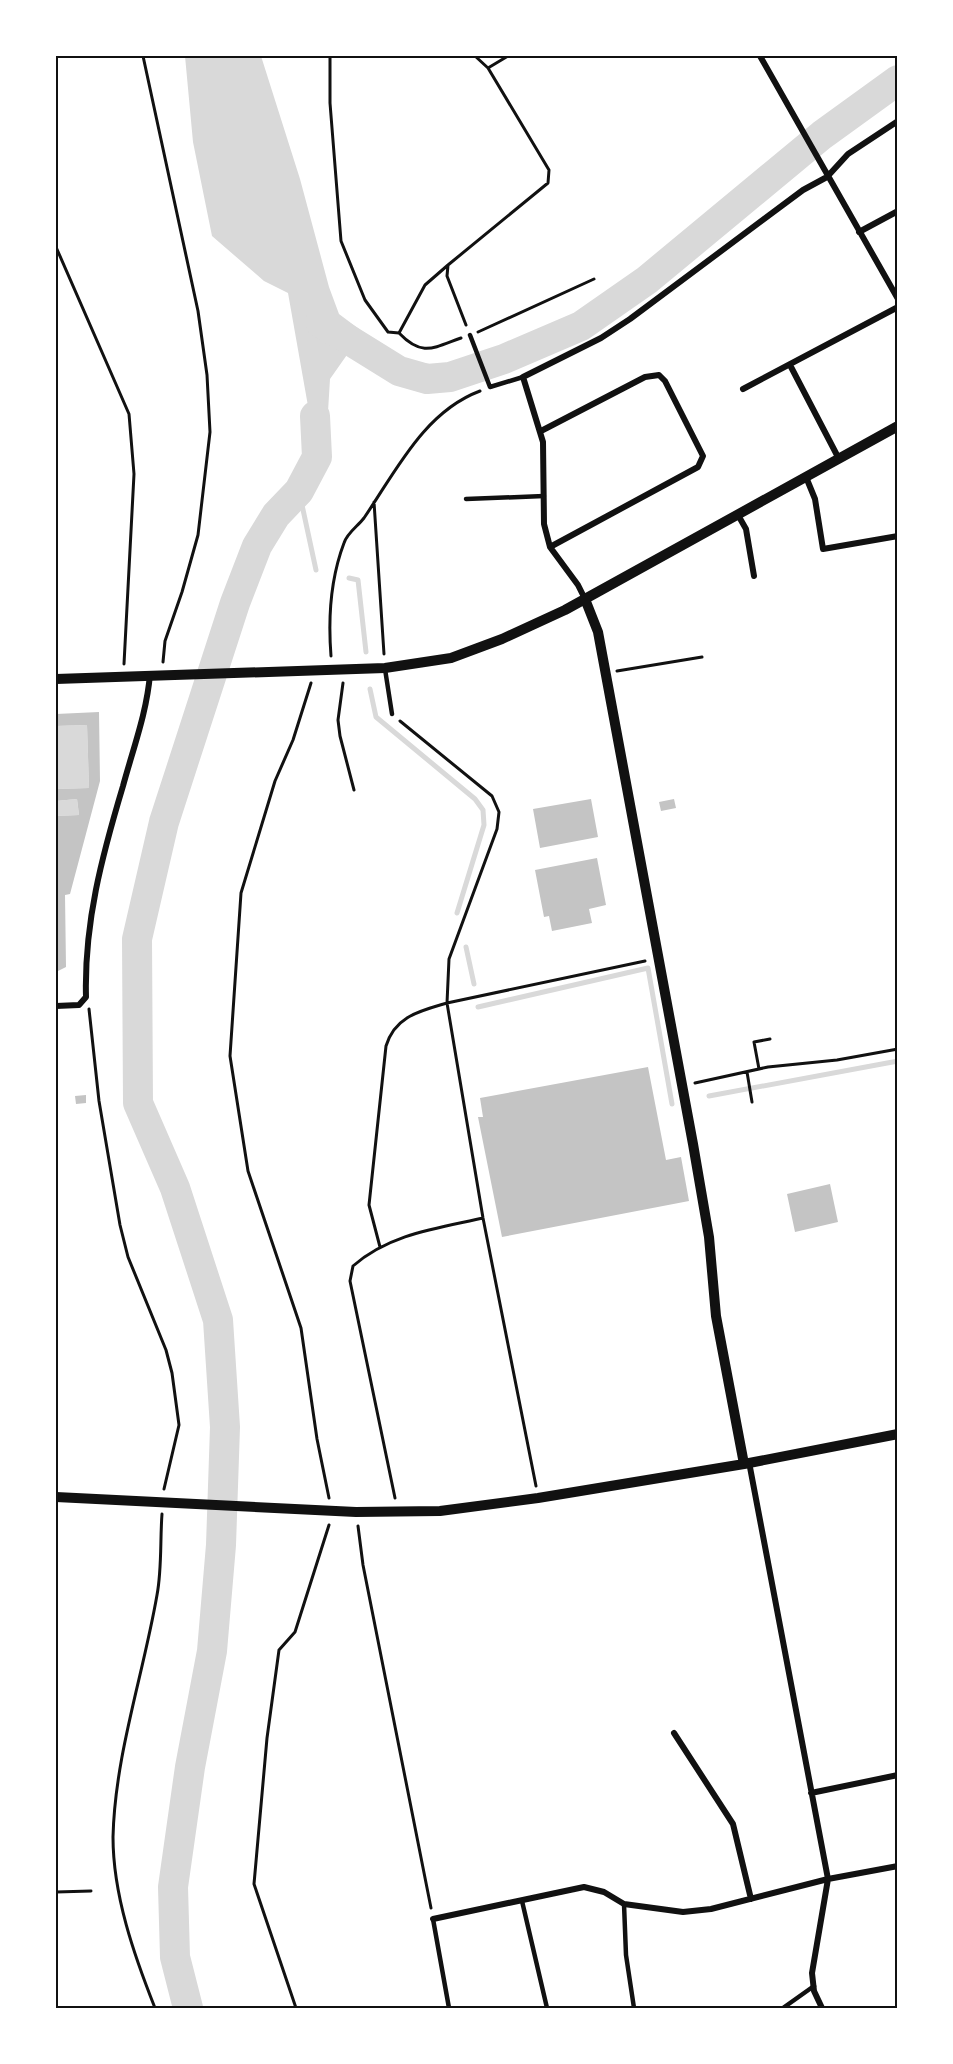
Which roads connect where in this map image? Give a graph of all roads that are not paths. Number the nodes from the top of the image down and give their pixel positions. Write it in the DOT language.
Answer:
graph roads {
  1 [pos="760,56"];
  2 [pos="897,121"];
  3 [pos="825,174"];
  4 [pos="897,211"];
  5 [pos="859,232"];
  6 [pos="897,299"];
  7 [pos="897,307"];
  8 [pos="470,335"];
  9 [pos="790,364"];
  10 [pos="523,377"];
  11 [pos="743,388"];
  12 [pos="897,426"];
  13 [pos="541,431"];
  14 [pos="839,459"];
  15 [pos="806,477"];
  16 [pos="544,496"];
  17 [pos="466,499"];
  18 [pos="738,515"];
  19 [pos="897,536"];
  20 [pos="550,547"];
  21 [pos="754,576"];
  22 [pos="585,599"];
  23 [pos="385,668"];
  24 [pos="150,674"];
  25 [pos="56,679"];
  26 [pos="392,714"];
  27 [pos="56,1006"];
  28 [pos="897,1434"];
  29 [pos="747,1463"];
  30 [pos="56,1497"];
  31 [pos="674,1733"];
  32 [pos="897,1775"];
  33 [pos="811,1793"];
  34 [pos="897,1866"];
  35 [pos="828,1879"];
  36 [pos="751,1899"];
  37 [pos="522,1901"];
  38 [pos="624,1904"];
  39 [pos="433,1919"];
  40 [pos="814,1986"];
  41 [pos="449,2008"];
  42 [pos="548,2008"];
  43 [pos="634,2008"];
  44 [pos="783,2008"];
  45 [pos="822,2008"];
  1 -- 3 [label="street"];
  2 -- 3 [label="street"];
  3 -- 5 [label="street"];
  3 -- 10 [label="street"];
  4 -- 5 [label="street"];
  5 -- 6 [label="street"];
  7 -- 9 [label="street"];
  8 -- 10 [label="lane"];
  9 -- 11 [label="street"];
  9 -- 14 [label="street"];
  10 -- 13 [label="street"];
  12 -- 14 [label="street"];
  13 -- 16 [label="street"];
  13 -- 20 [label="street"];
  14 -- 15 [label="street"];
  15 -- 18 [label="street"];
  15 -- 19 [label="street"];
  16 -- 17 [label="lane"];
  16 -- 20 [label="street"];
  18 -- 21 [label="street"];
  18 -- 22 [label="street"];
  20 -- 22 [label="street"];
  22 -- 23 [label="street"];
  22 -- 29 [label="street"];
  23 -- 24 [label="street"];
  23 -- 26 [label="lane"];
  24 -- 25 [label="street"];
  24 -- 27 [label="street"];
  28 -- 29 [label="street"];
  29 -- 30 [label="street"];
  29 -- 33 [label="street"];
  31 -- 36 [label="street"];
  32 -- 33 [label="street"];
  33 -- 35 [label="street"];
  34 -- 35 [label="street"];
  35 -- 36 [label="street"];
  35 -- 40 [label="street"];
  36 -- 38 [label="street"];
  37 -- 38 [label="street"];
  37 -- 39 [label="street"];
  37 -- 42 [label="lane"];
  38 -- 43 [label="lane"];
  39 -- 41 [label="lane"];
  40 -- 44 [label="lane"];
  40 -- 45 [label="street"];
}
